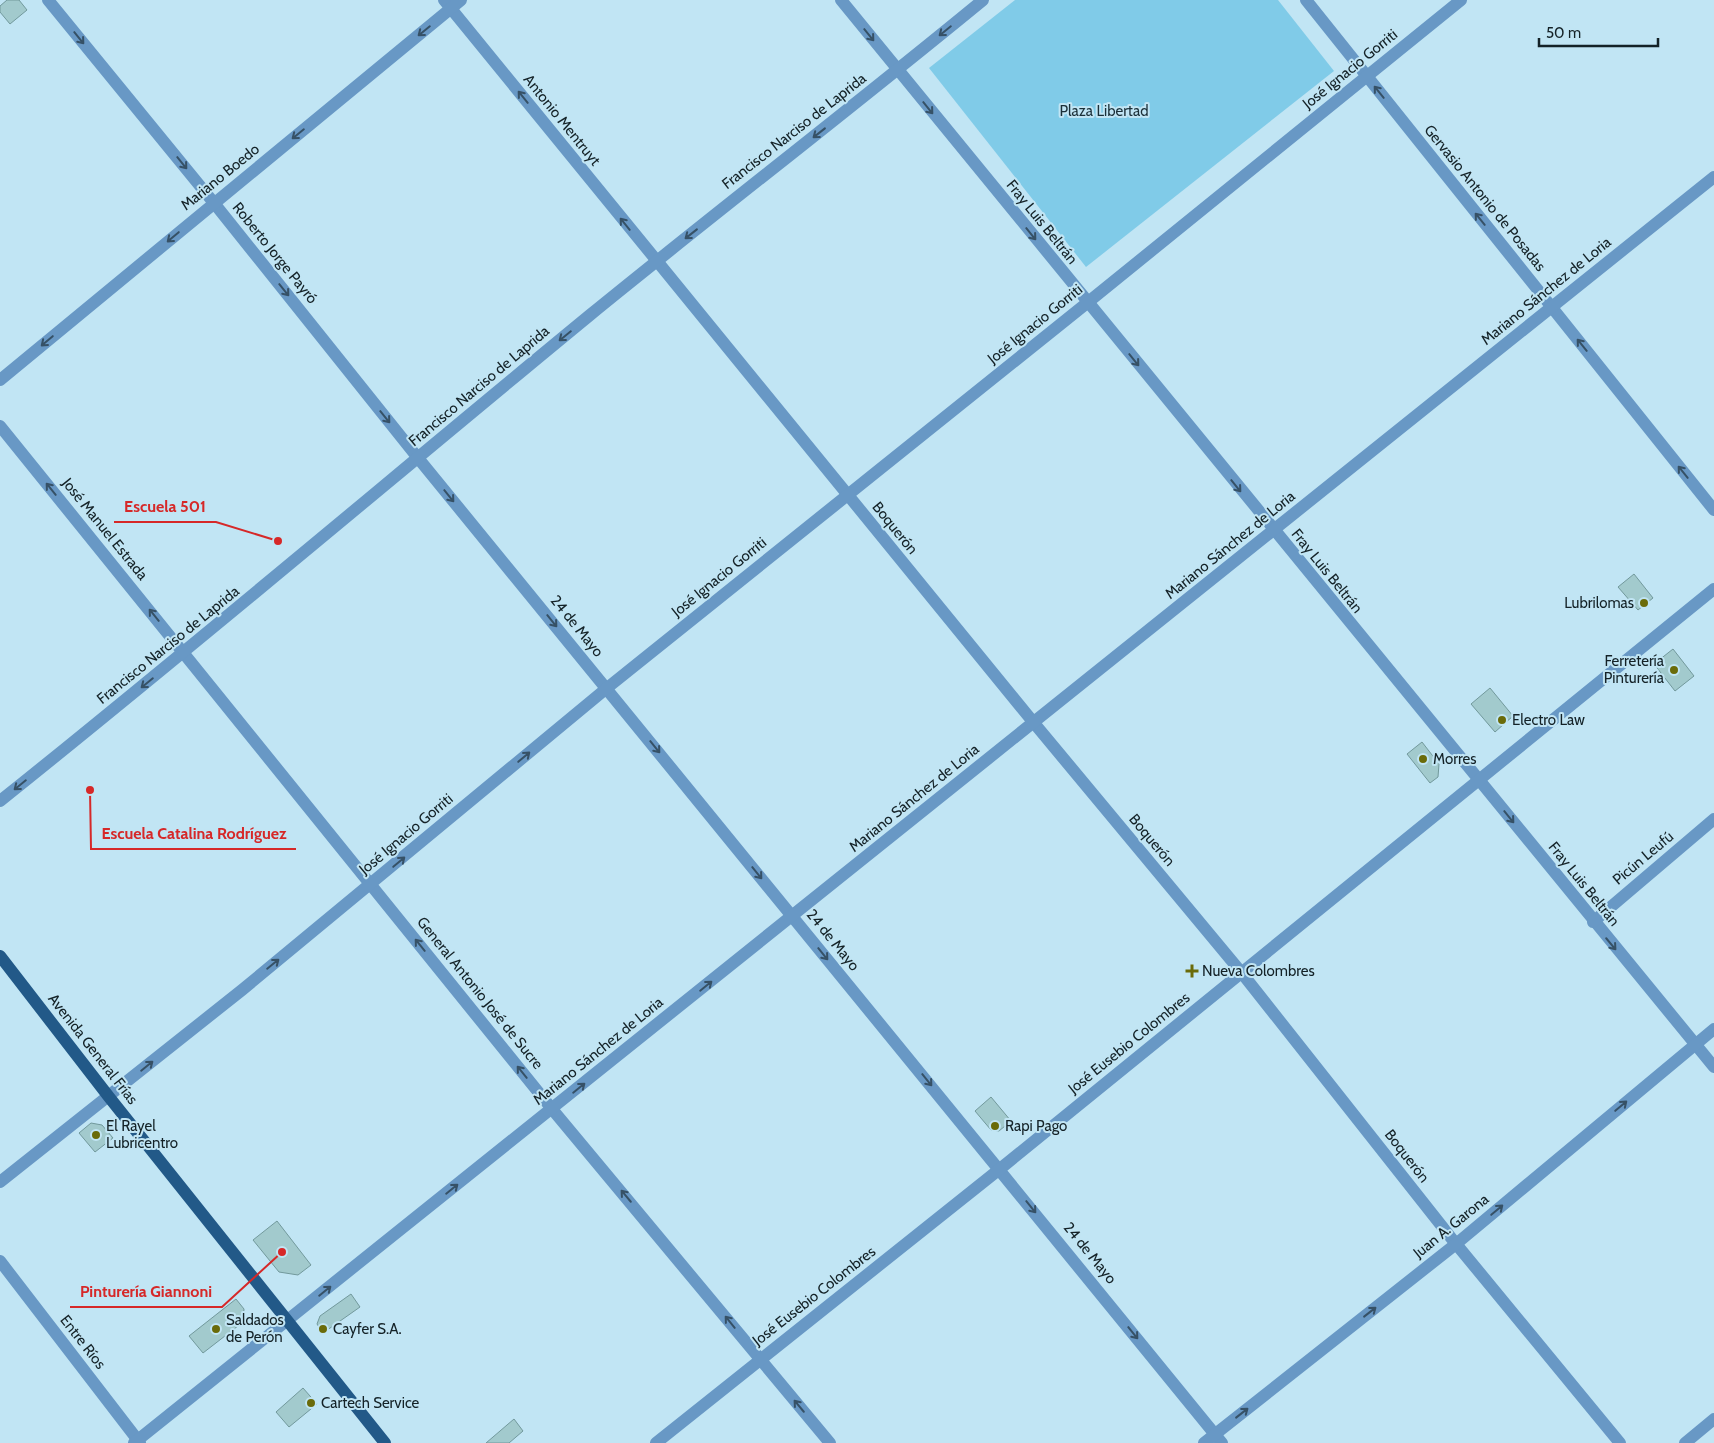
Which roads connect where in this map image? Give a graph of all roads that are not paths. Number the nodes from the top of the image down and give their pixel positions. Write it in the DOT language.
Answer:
graph roads {
  1 [pos="48,0"];
  2 [pos="461,0"];
  3 [pos="841,0"];
  4 [pos="983,0"];
  5 [pos="1306,0"];
  6 [pos="1461,0"];
  7 [pos="447,4"];
  8 [pos="897,70"];
  9 [pos="1367,76"];
  10 [pos="1714,177"];
  11 [pos="214,203"];
  12 [pos="656,262"];
  13 [pos="1088,303"];
  14 [pos="1551,308"];
  15 [pos="0,380"];
  16 [pos="0,426"];
  17 [pos="418,458"];
  18 [pos="847,495"];
  19 [pos="1714,510"];
  20 [pos="1273,531"];
  21 [pos="1714,590"];
  22 [pos="185,653"];
  23 [pos="606,688"];
  24 [pos="1034,723"];
  25 [pos="1478,779"];
  26 [pos="0,802"];
  27 [pos="1714,819"];
  28 [pos="372,884"];
  29 [pos="792,916"];
  30 [pos="1593,922"];
  31 [pos="0,956"];
  32 [pos="1241,972"];
  33 [pos="1714,1028"];
  34 [pos="1695,1044"];
  35 [pos="1714,1068"];
  36 [pos="109,1097"];
  37 [pos="552,1109"];
  38 [pos="1000,1169"];
  39 [pos="0,1182"];
  40 [pos="1456,1244"];
  41 [pos="0,1261"];
  42 [pos="288,1322"];
  43 [pos="760,1360"];
  44 [pos="1714,1419"];
  45 [pos="1219,1439"];
  46 [pos="137,1442"];
  47 [pos="385,1443"];
  48 [pos="656,1443"];
  49 [pos="830,1443"];
  50 [pos="1204,1443"];
  51 [pos="1620,1443"];
  52 [pos="1685,1443"];
  1 -- 11 [label="street, Roberto Jorge Payró, one-way"];
  2 -- 7 [label="street, Mariano Boedo"];
  3 -- 8 [label="street, Fray Luis Beltrán, one-way"];
  4 -- 8 [label="street, Francisco Narciso de Laprida, one-way"];
  5 -- 9 [label="street, Gervasio Antonio de Posadas"];
  6 -- 9 [label="street, José Ignacio Gorriti"];
  7 -- 11 [label="street, Mariano Boedo, one-way"];
  12 -- 7 [label="street, Antonio Mentruyt, one-way"];
  8 -- 12 [label="street, Francisco Narciso de Laprida, one-way"];
  8 -- 13 [label="street, Fray Luis Beltrán, one-way"];
  9 -- 13 [label="street, José Ignacio Gorriti"];
  14 -- 9 [label="street, Gervasio Antonio de Posadas, one-way"];
  10 -- 14 [label="street, Mariano Sánchez de Loria"];
  11 -- 15 [label="street, Mariano Boedo, one-way"];
  11 -- 17 [label="street, Roberto Jorge Payró, one-way"];
  12 -- 17 [label="street, Francisco Narciso de Laprida, one-way"];
  12 -- 18 [label="street, Boquerón"];
  13 -- 18 [label="street, José Ignacio Gorriti"];
  13 -- 20 [label="street, Fray Luis Beltrán, one-way"];
  19 -- 14 [label="street, Gervasio Antonio de Posadas, one-way"];
  14 -- 20 [label="street, Mariano Sánchez de Loria"];
  22 -- 16 [label="street, José Manuel Estrada, one-way"];
  17 -- 22 [label="street, Francisco Narciso de Laprida"];
  17 -- 23 [label="street, 24 de Mayo, one-way"];
  18 -- 23 [label="street, José Ignacio Gorriti"];
  18 -- 24 [label="street, Boquerón"];
  20 -- 24 [label="street, Mariano Sánchez de Loria"];
  20 -- 25 [label="street, Fray Luis Beltrán"];
  21 -- 25 [label="street, José Eusebio Colombres"];
  22 -- 26 [label="street, Francisco Narciso de Laprida, one-way"];
  22 -- 28 [label="street, General Antonio José de Sucre"];
  28 -- 23 [label="street, José Ignacio Gorriti, one-way"];
  23 -- 29 [label="street, 24 de Mayo, one-way"];
  24 -- 29 [label="street, Mariano Sánchez de Loria"];
  24 -- 32 [label="street, Boquerón"];
  25 -- 30 [label="street, Fray Luis Beltrán, one-way"];
  25 -- 32 [label="street, José Eusebio Colombres"];
  27 -- 30 [label="street, Picún Leufú"];
  36 -- 28 [label="street, José Ignacio Gorriti, one-way"];
  37 -- 28 [label="street, General Antonio José de Sucre, one-way"];
  37 -- 29 [label="street, Mariano Sánchez de Loria, one-way"];
  29 -- 38 [label="street, 24 de Mayo, one-way"];
  30 -- 34 [label="street, Fray Luis Beltrán, one-way"];
  31 -- 36 [label="main road, Avenida General Frías"];
  32 -- 38 [label="street, José Eusebio Colombres"];
  32 -- 40 [label="street, Boquerón"];
  33 -- 34 [label="street, Juan A. Garona"];
  34 -- 35 [label="street, Fray Luis Beltrán"];
  40 -- 34 [label="street, Juan A. Garona, one-way"];
  36 -- 39 [label="street, José Ignacio Gorriti"];
  36 -- 42 [label="main road, Avenida General Frías"];
  42 -- 37 [label="street, Mariano Sánchez de Loria, one-way"];
  43 -- 37 [label="street, General Antonio José de Sucre, one-way"];
  38 -- 43 [label="street, José Eusebio Colombres"];
  38 -- 45 [label="street, 24 de Mayo, one-way"];
  45 -- 40 [label="street, Juan A. Garona, one-way"];
  40 -- 51 [label="street, Boquerón"];
  41 -- 46 [label="street, Entre Ríos"];
  42 -- 46 [label="street, Mariano Sánchez de Loria"];
  42 -- 47 [label="main road, Avenida General Frías"];
  43 -- 48 [label="street, José Eusebio Colombres"];
  49 -- 43 [label="street, General Antonio José de Sucre, one-way"];
  44 -- 52 [label="street"];
  45 -- 50 [label="street, Juan A. Garona"];
}
